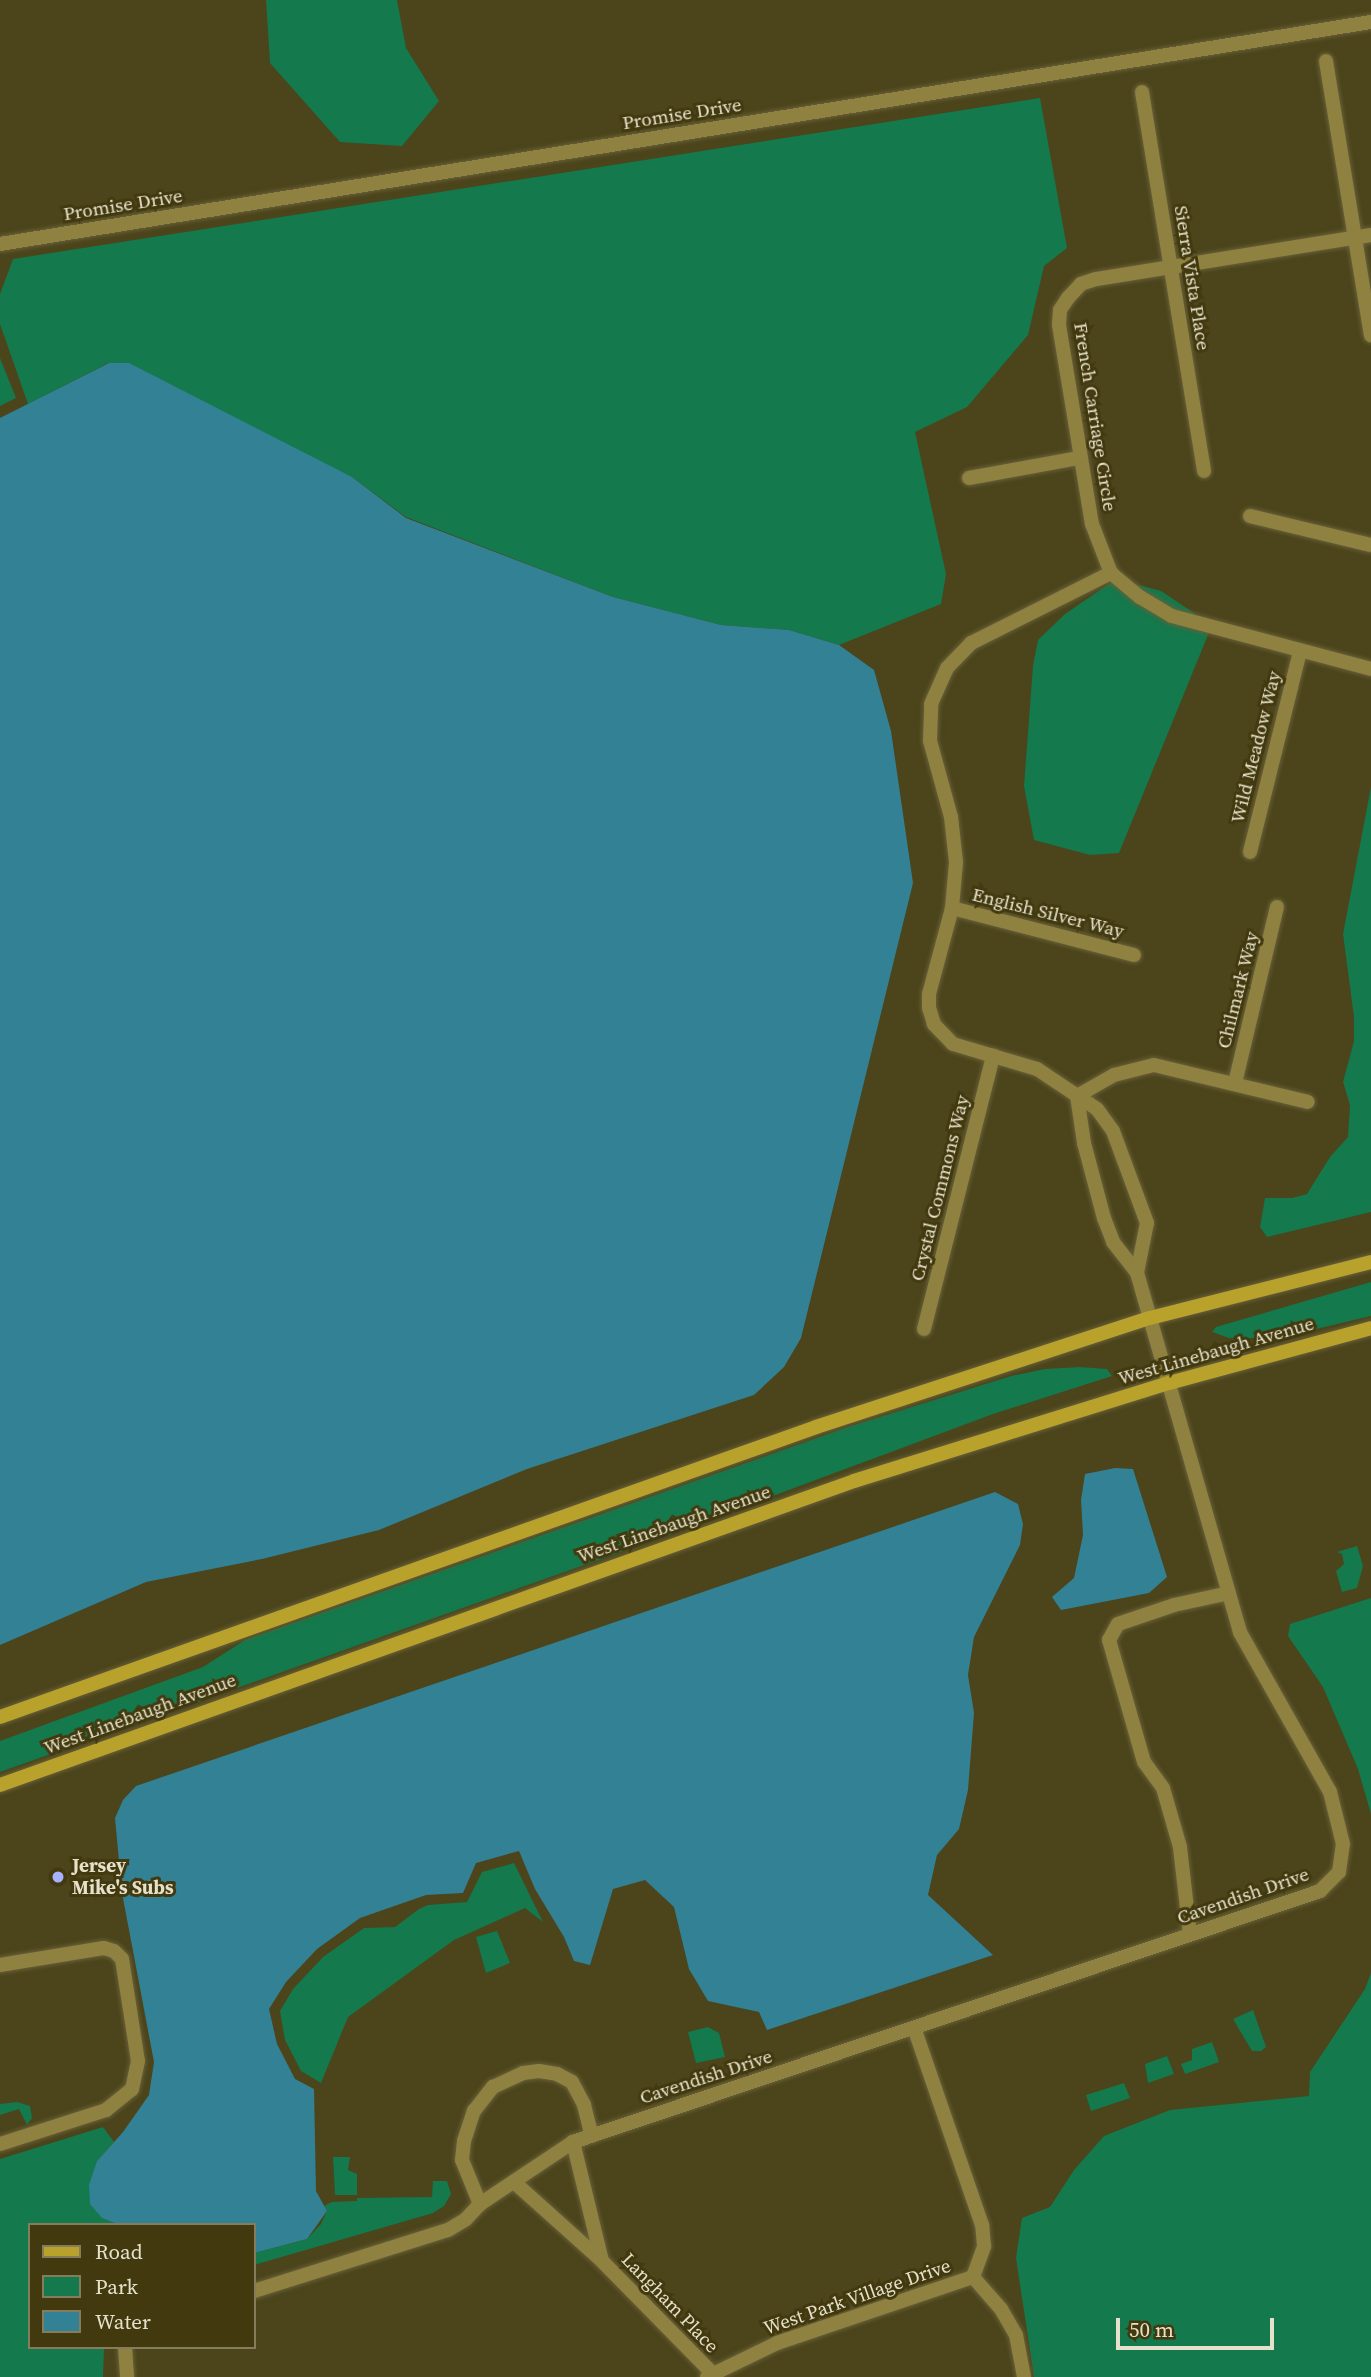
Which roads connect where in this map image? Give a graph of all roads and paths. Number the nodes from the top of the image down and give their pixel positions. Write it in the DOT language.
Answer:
graph roads {
  1 [pos="1371,22"];
  2 [pos="1326,61"];
  3 [pos="1142,92"];
  4 [pos="1371,235"];
  5 [pos="1354,238"];
  6 [pos="0,244"];
  7 [pos="1171,269"];
  8 [pos="1371,335"];
  9 [pos="1079,458"];
  10 [pos="1204,471"];
  11 [pos="969,478"];
  12 [pos="1250,516"];
  13 [pos="1371,545"];
  14 [pos="1111,573"];
  15 [pos="1300,651"];
  16 [pos="1371,669"];
  17 [pos="1250,852"];
  18 [pos="1278,907"];
  19 [pos="952,908"];
  20 [pos="1134,955"];
  21 [pos="993,1056"];
  22 [pos="1235,1083"];
  23 [pos="1077,1096"];
  24 [pos="1308,1102"];
  25 [pos="1371,1262"];
  26 [pos="1137,1273"];
  27 [pos="1150,1318"];
  28 [pos="1371,1328"];
  29 [pos="923,1329"];
  30 [pos="1169,1383"];
  31 [pos="1230,1593"];
  32 [pos="0,1717"];
  33 [pos="0,1785"];
  34 [pos="1191,1934"];
  35 [pos="0,1965"];
  36 [pos="914,2028"];
  37 [pos="592,2136"];
  38 [pos="573,2142"];
  39 [pos="0,2144"];
  40 [pos="514,2182"];
  41 [pos="480,2204"];
  42 [pos="602,2260"];
  43 [pos="973,2277"];
  44 [pos="256,2290"];
  45 [pos="125,2349"];
  46 [pos="709,2375"];
  47 [pos="127,2377"];
  48 [pos="1024,2377"];
  1 -- 6 [label="street, Promise Drive"];
  2 -- 5 [label="street"];
  3 -- 7 [label="street, Sierra Vista Place"];
  4 -- 5 [label="street, French Carriage Circle"];
  5 -- 7 [label="street, French Carriage Circle"];
  5 -- 8 [label="street"];
  7 -- 9 [label="street, French Carriage Circle"];
  7 -- 10 [label="street, Sierra Vista Place"];
  9 -- 11 [label="street"];
  9 -- 14 [label="street, French Carriage Circle"];
  12 -- 13 [label="street"];
  14 -- 15 [label="street, French Carriage Circle"];
  14 -- 19 [label="street"];
  15 -- 16 [label="street, French Carriage Circle"];
  15 -- 17 [label="street, Wild Meadow Way"];
  18 -- 22 [label="street, Chilmark Way"];
  19 -- 20 [label="street, English Silver Way"];
  19 -- 21 [label="street"];
  21 -- 23 [label="street"];
  21 -- 29 [label="street, Crystal Commons Way"];
  22 -- 23 [label="street"];
  22 -- 24 [label="street"];
  23 -- 26 [label="street"];
  23 -- 26 [label="street"];
  25 -- 27 [label="main road"];
  26 -- 27 [label="street, Cavendish Drive"];
  27 -- 30 [label="street, Cavendish Drive"];
  27 -- 32 [label="main road"];
  28 -- 30 [label="main road, West Linebaugh Avenue"];
  30 -- 31 [label="street, Cavendish Drive"];
  30 -- 33 [label="main road, West Linebaugh Avenue"];
  31 -- 34 [label="street"];
  31 -- 34 [label="street, Cavendish Drive"];
  34 -- 36 [label="street, Cavendish Drive"];
  35 -- 39 [label="street"];
  36 -- 37 [label="street, Cavendish Drive"];
  36 -- 43 [label="street, West Park Village Drive"];
  37 -- 38 [label="street, Cavendish Drive"];
  37 -- 41 [label="street"];
  38 -- 40 [label="street, Cavendish Drive"];
  38 -- 42 [label="street, Langham Place"];
  40 -- 41 [label="street, Cavendish Drive"];
  40 -- 42 [label="street, Langham Place"];
  41 -- 44 [label="street, Cavendish Drive"];
  42 -- 46 [label="street, Langham Place"];
  43 -- 46 [label="street, West Park Village Drive"];
  43 -- 48 [label="street"];
  45 -- 47 [label="street"];
}
